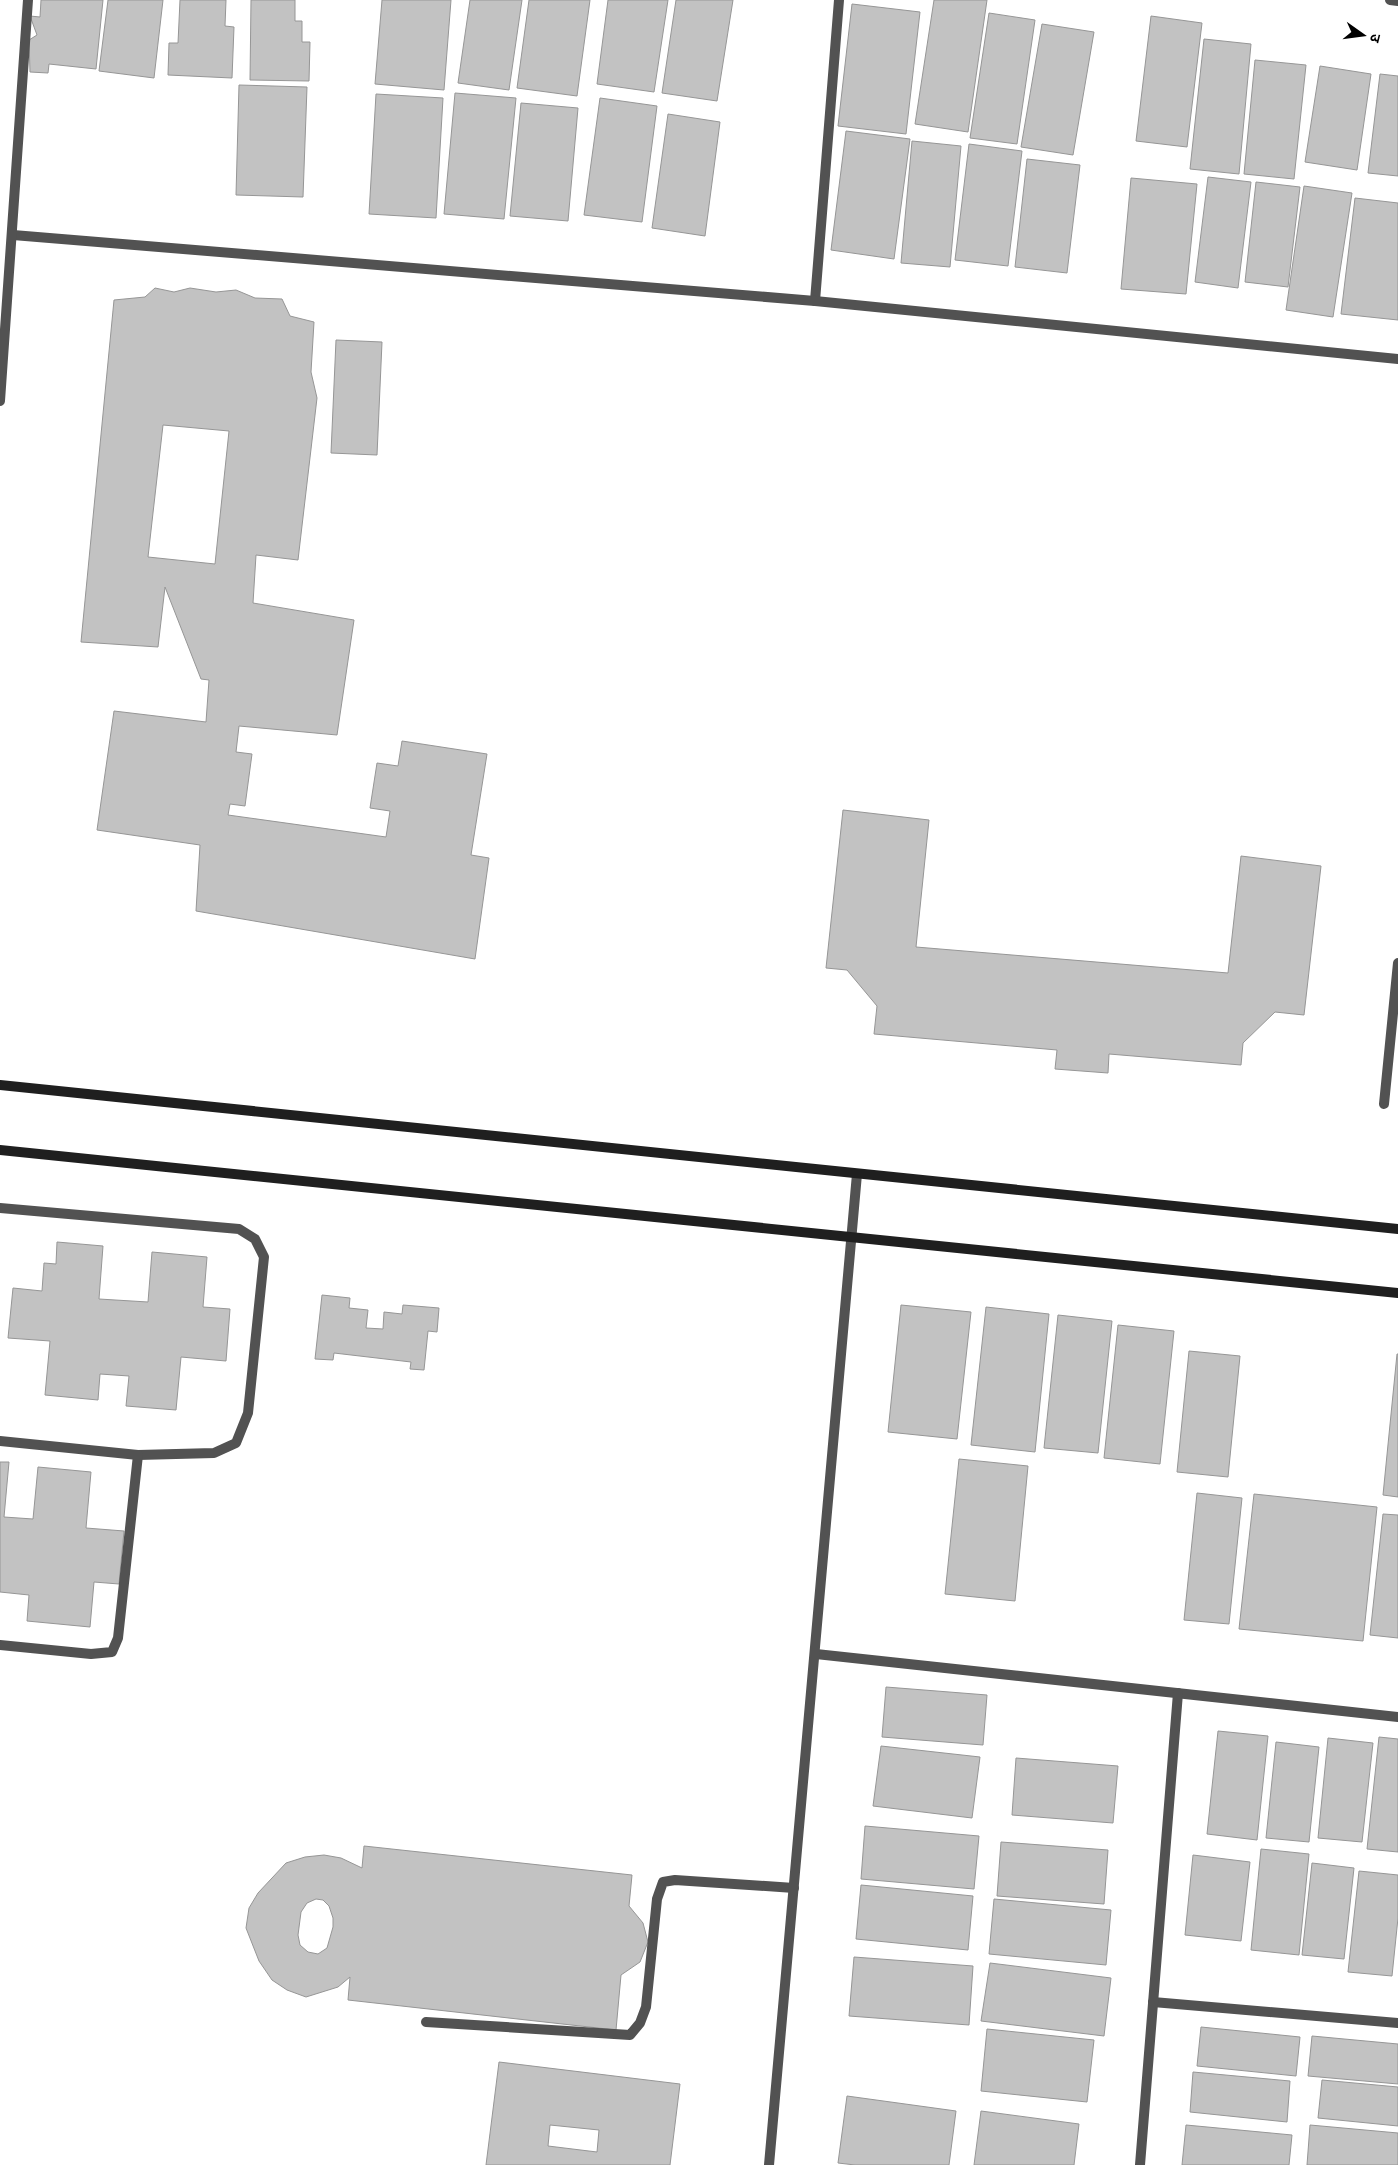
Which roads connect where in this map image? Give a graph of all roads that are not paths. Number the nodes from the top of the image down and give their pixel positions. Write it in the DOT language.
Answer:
graph roads {
  1 [pos="28,0"];
  2 [pos="840,0"];
  3 [pos="1390,0"];
  4 [pos="1398,1"];
  5 [pos="13,235"];
  6 [pos="815,301"];
  7 [pos="1398,359"];
  8 [pos="0,401"];
  9 [pos="1398,964"];
  10 [pos="0,1085"];
  11 [pos="1384,1104"];
  12 [pos="0,1150"];
  13 [pos="857,1174"];
  14 [pos="0,1208"];
  15 [pos="1398,1229"];
  16 [pos="852,1237"];
  17 [pos="1398,1293"];
  18 [pos="0,1441"];
  19 [pos="138,1455"];
  20 [pos="0,1645"];
  21 [pos="816,1654"];
  22 [pos="1178,1693"];
  23 [pos="1398,1716"];
  24 [pos="794,1888"];
  25 [pos="1154,2002"];
  26 [pos="426,2022"];
  27 [pos="1398,2023"];
  28 [pos="769,2165"];
  29 [pos="1140,2165"];
  1 -- 5 [label="street"];
  2 -- 6 [label="street"];
  3 -- 4 [label="street"];
  5 -- 6 [label="street"];
  5 -- 8 [label="street"];
  6 -- 7 [label="street"];
  9 -- 11 [label="street"];
  10 -- 13 [label="street"];
  12 -- 16 [label="street"];
  13 -- 15 [label="street"];
  13 -- 16 [label="street"];
  14 -- 19 [label="street"];
  16 -- 17 [label="street"];
  16 -- 21 [label="street"];
  18 -- 19 [label="street"];
  19 -- 20 [label="street"];
  21 -- 22 [label="street"];
  21 -- 24 [label="street"];
  22 -- 23 [label="street"];
  22 -- 25 [label="street"];
  24 -- 26 [label="street"];
  24 -- 28 [label="street"];
  25 -- 27 [label="street"];
  25 -- 29 [label="street"];
}
